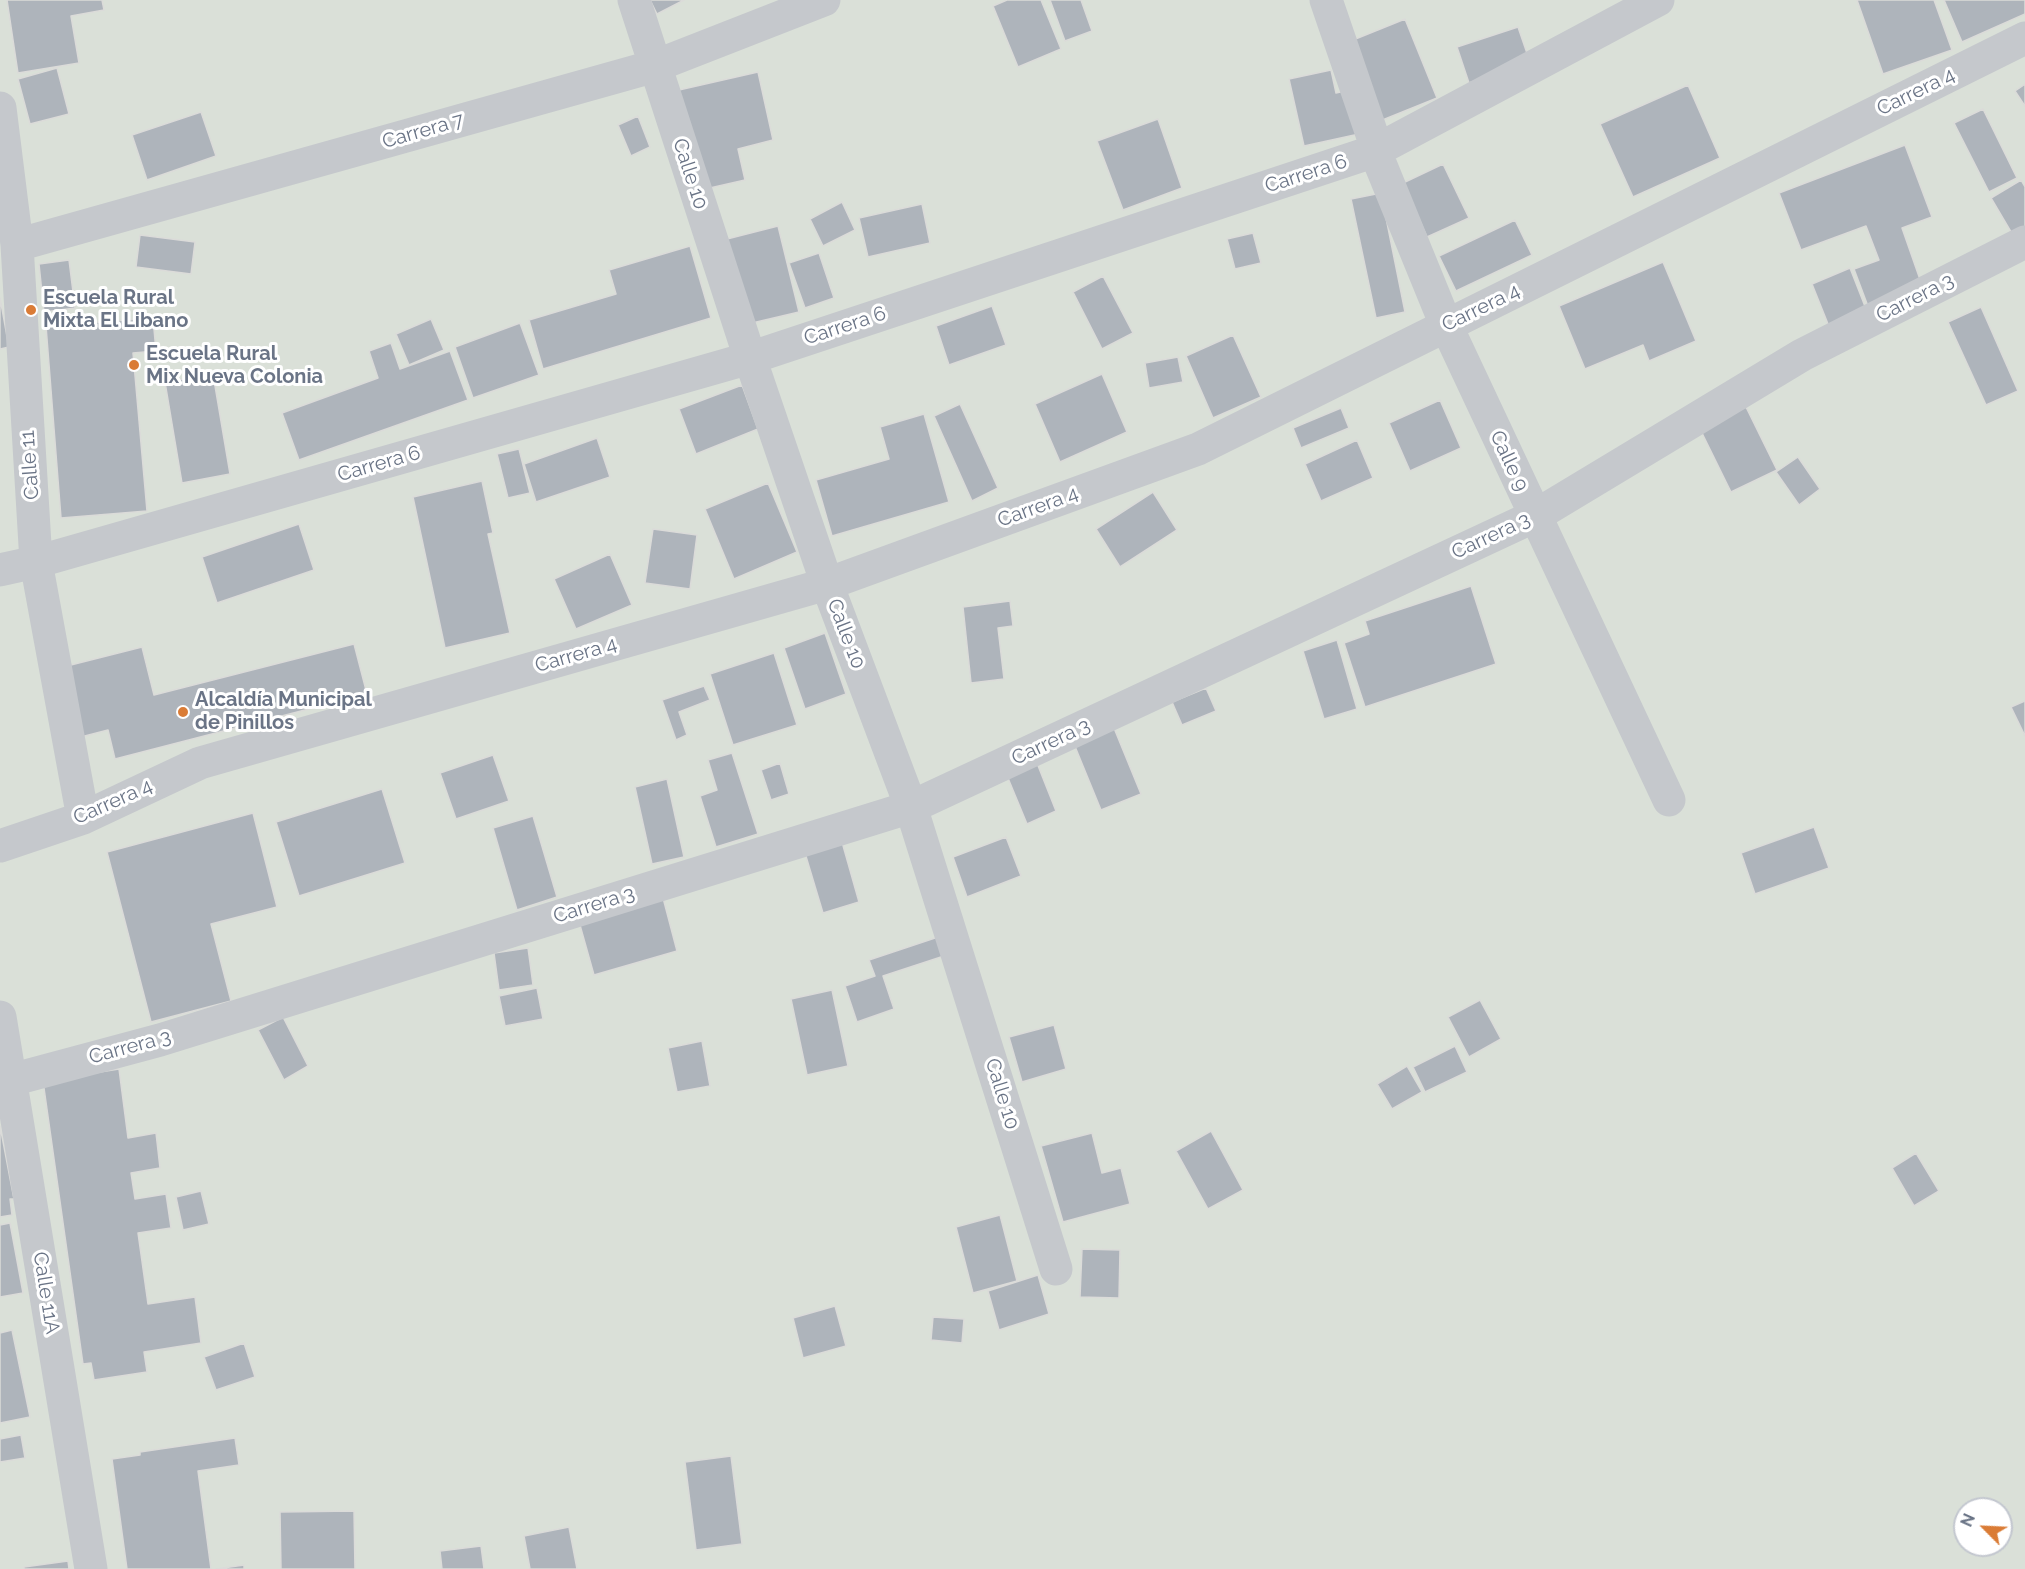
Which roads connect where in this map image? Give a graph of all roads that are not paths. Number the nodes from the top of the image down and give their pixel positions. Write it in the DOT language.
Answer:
graph roads {
  1 [pos="634,0"];
  2 [pos="824,0"];
  3 [pos="1326,0"];
  4 [pos="1658,0"];
  5 [pos="2025,38"];
  6 [pos="655,66"];
  7 [pos="0,108"];
  8 [pos="1375,151"];
  9 [pos="2025,242"];
  10 [pos="17,245"];
  11 [pos="1446,325"];
  12 [pos="750,358"];
  13 [pos="1535,516"];
  14 [pos="36,562"];
  15 [pos="0,570"];
  16 [pos="827,584"];
  17 [pos="1669,800"];
  18 [pos="911,807"];
  19 [pos="83,818"];
  20 [pos="0,846"];
  21 [pos="0,1017"];
  22 [pos="10,1080"];
  23 [pos="1056,1269"];
  24 [pos="91,1569"];
  1 -- 6 [label="street, Calle 10"];
  2 -- 6 [label="street, Carrera 7"];
  3 -- 8 [label="street, Calle 9"];
  4 -- 8 [label="street, Carrera 6"];
  5 -- 11 [label="street, Carrera 4"];
  6 -- 10 [label="street, Carrera 7"];
  6 -- 12 [label="street, Calle 10"];
  7 -- 10 [label="street, Calle 11"];
  8 -- 11 [label="street, Calle 9"];
  8 -- 12 [label="street, Carrera 6"];
  9 -- 13 [label="street, Carrera 3"];
  10 -- 14 [label="street, Calle 11"];
  11 -- 13 [label="street, Calle 9"];
  11 -- 16 [label="street, Carrera 4"];
  12 -- 14 [label="street, Carrera 6"];
  12 -- 16 [label="street, Calle 10"];
  13 -- 17 [label="street, Calle 9"];
  13 -- 18 [label="street, Carrera 3"];
  14 -- 15 [label="street, Carrera 6"];
  14 -- 19 [label="street, Calle 11"];
  16 -- 18 [label="street, Calle 10"];
  16 -- 19 [label="street, Carrera 4"];
  18 -- 22 [label="street, Carrera 3"];
  18 -- 23 [label="street, Calle 10"];
  19 -- 20 [label="street, Carrera 4"];
  21 -- 22 [label="street, Calle 11A"];
  22 -- 24 [label="street, Calle 11A"];
}
